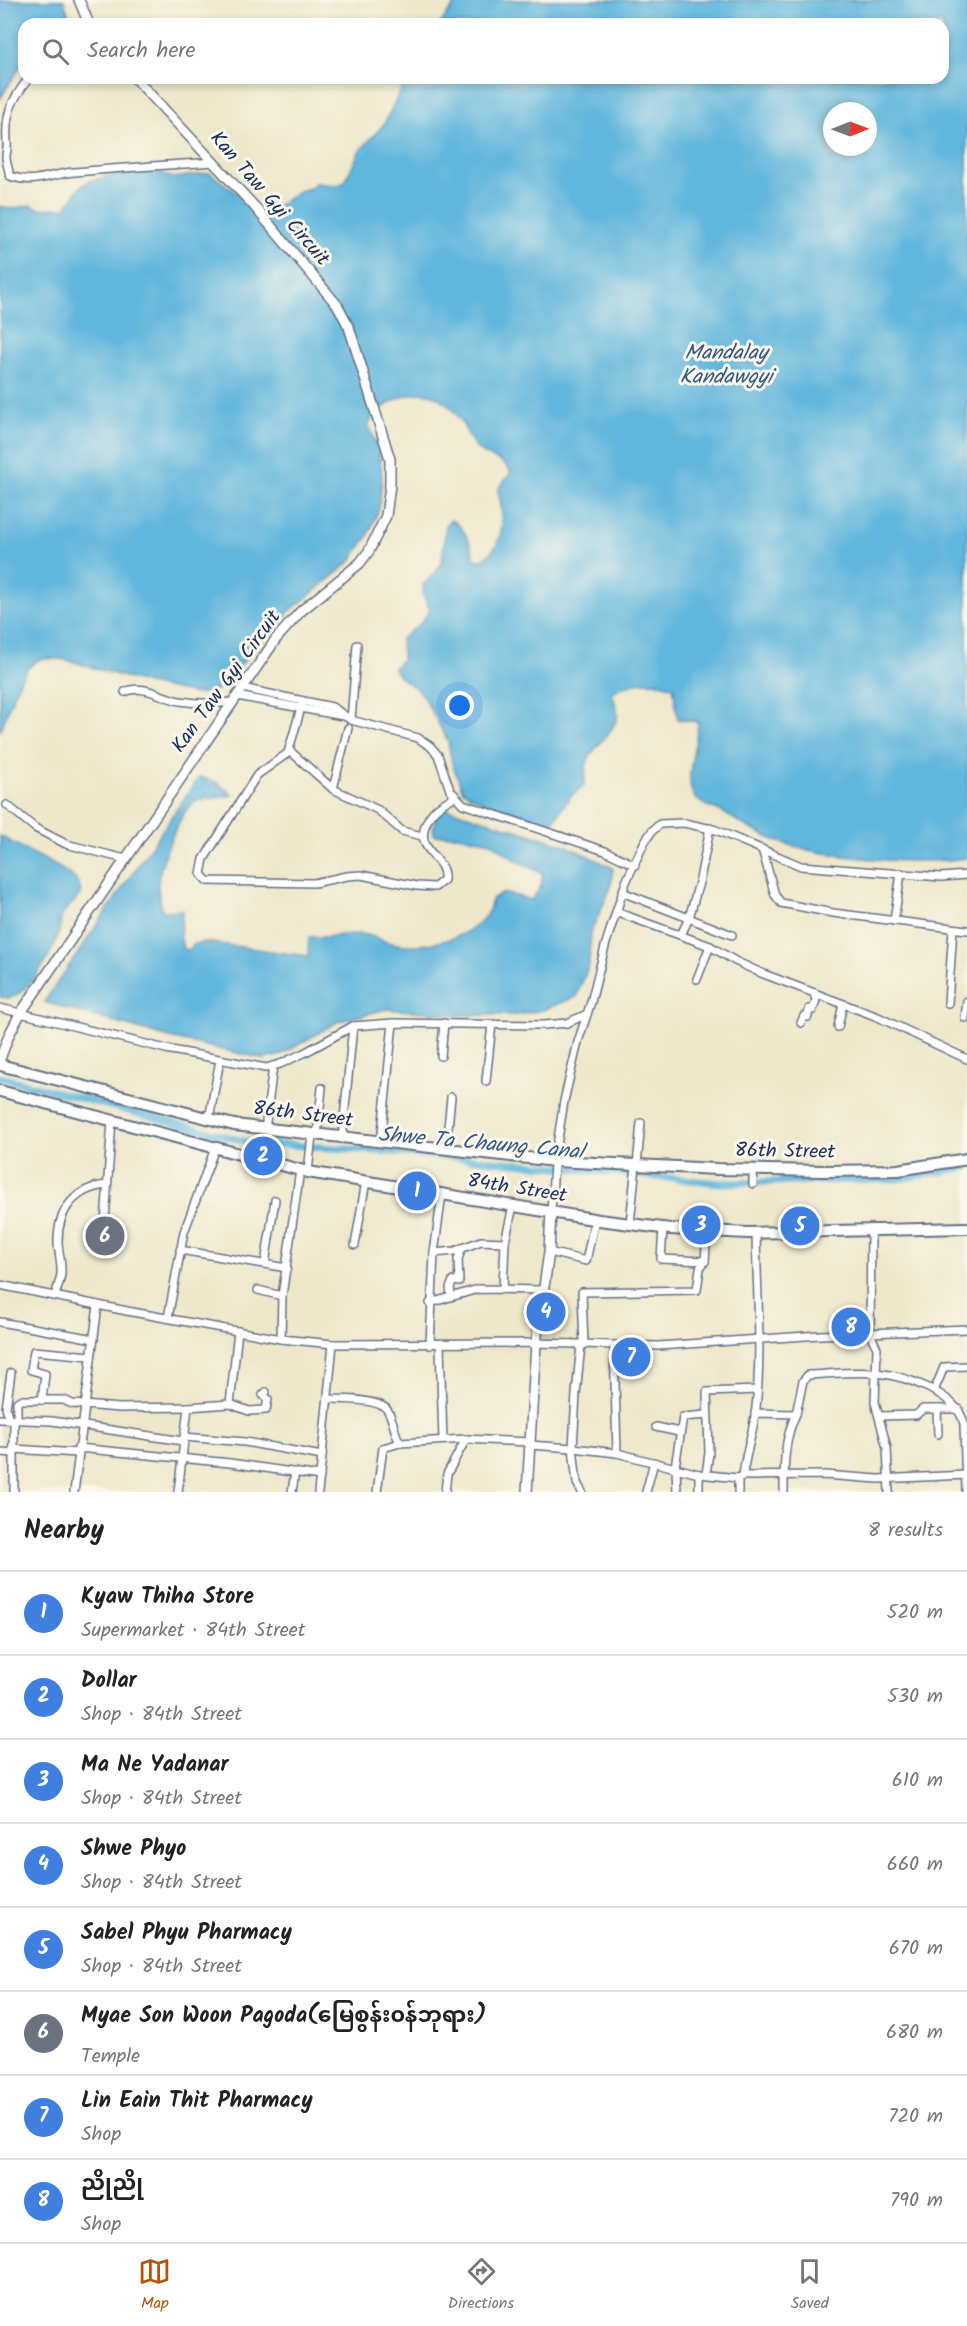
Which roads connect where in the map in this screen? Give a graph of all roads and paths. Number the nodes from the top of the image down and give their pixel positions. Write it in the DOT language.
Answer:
graph roads {
  1 [pos="80,0"];
  2 [pos="87,18"];
  3 [pos="24,84"];
  4 [pos="141,84"];
  5 [pos="214,162"];
  6 [pos="357,645"];
  7 [pos="125,692"];
  8 [pos="238,695"];
  9 [pos="302,705"];
  10 [pos="350,724"];
  11 [pos="289,750"];
  12 [pos="333,789"];
  13 [pos="454,797"];
  14 [pos="7,805"];
  15 [pos="710,828"];
  16 [pos="422,836"];
  17 [pos="762,849"];
  18 [pos="125,858"];
  19 [pos="635,865"];
  20 [pos="901,873"];
  21 [pos="967,875"];
  22 [pos="622,892"];
  23 [pos="616,912"];
  24 [pos="689,918"];
  25 [pos="894,921"];
  26 [pos="953,929"];
  27 [pos="967,930"];
  28 [pos="681,935"];
  29 [pos="732,935"];
  30 [pos="710,946"];
  31 [pos="697,979"];
  32 [pos="814,993"];
  33 [pos="967,1001"];
  34 [pos="948,1003"];
  35 [pos="843,1004"];
  36 [pos="0,1008"];
  37 [pos="20,1014"];
  38 [pos="587,1014"];
  39 [pos="965,1018"];
  40 [pos="393,1023"];
  41 [pos="444,1023"];
  42 [pos="801,1023"];
  43 [pos="492,1024"];
  44 [pos="353,1026"];
  45 [pos="838,1027"];
  46 [pos="441,1056"];
  47 [pos="0,1059"];
  48 [pos="967,1059"];
  49 [pos="220,1060"];
  50 [pos="0,1065"];
  51 [pos="273,1066"];
  52 [pos="486,1081"];
  53 [pos="322,1088"];
  54 [pos="0,1090"];
  55 [pos="451,1096"];
  56 [pos="209,1119"];
  57 [pos="112,1120"];
  58 [pos="640,1123"];
  59 [pos="265,1130"];
  60 [pos="342,1139"];
  61 [pos="313,1140"];
  62 [pos="381,1142"];
  63 [pos="215,1148"];
  64 [pos="446,1148"];
  65 [pos="967,1159"];
  66 [pos="554,1166"];
  67 [pos="636,1167"];
  68 [pos="304,1171"];
  69 [pos="366,1181"];
  70 [pos="107,1185"];
  71 [pos="442,1194"];
  72 [pos="275,1200"];
  73 [pos="513,1206"];
  74 [pos="551,1212"];
  75 [pos="595,1219"];
  76 [pos="105,1222"];
  77 [pos="630,1224"];
  78 [pos="663,1228"];
  79 [pos="967,1228"];
  80 [pos="872,1229"];
  81 [pos="707,1231"];
  82 [pos="756,1233"];
  83 [pos="505,1242"];
  84 [pos="355,1245"];
  85 [pos="462,1248"];
  86 [pos="180,1250"];
  87 [pos="549,1252"];
  88 [pos="434,1253"];
  89 [pos="705,1261"];
  90 [pos="265,1264"];
  91 [pos="287,1268"];
  92 [pos="0,1285"];
  93 [pos="503,1289"];
  94 [pos="258,1290"];
  95 [pos="542,1290"];
  96 [pos="55,1296"];
  97 [pos="282,1296"];
  98 [pos="451,1296"];
  99 [pos="430,1303"];
  100 [pos="98,1305"];
  101 [pos="168,1318"];
  102 [pos="0,1322"];
  103 [pos="967,1329"];
  104 [pos="238,1331"];
  105 [pos="870,1334"];
  106 [pos="94,1339"];
  107 [pos="280,1339"];
  108 [pos="758,1339"];
  109 [pos="536,1343"];
  110 [pos="333,1344"];
  111 [pos="430,1345"];
  112 [pos="440,1345"];
  113 [pos="583,1345"];
  114 [pos="614,1346"];
  115 [pos="91,1356"];
  116 [pos="967,1366"];
  117 [pos="11,1373"];
  118 [pos="877,1373"];
  119 [pos="757,1390"];
  120 [pos="934,1391"];
  121 [pos="266,1392"];
  122 [pos="328,1399"];
  123 [pos="42,1400"];
  124 [pos="85,1404"];
  125 [pos="230,1404"];
  126 [pos="188,1407"];
  127 [pos="937,1409"];
  128 [pos="959,1409"];
  129 [pos="755,1413"];
  130 [pos="796,1414"];
  131 [pos="707,1415"];
  132 [pos="880,1416"];
  133 [pos="0,1419"];
  134 [pos="13,1420"];
  135 [pos="82,1425"];
  136 [pos="656,1427"];
  137 [pos="679,1432"];
  138 [pos="938,1434"];
  139 [pos="183,1439"];
  140 [pos="466,1439"];
  141 [pos="443,1440"];
  142 [pos="400,1443"];
  143 [pos="529,1443"];
  144 [pos="573,1448"];
  145 [pos="78,1450"];
  146 [pos="13,1451"];
  147 [pos="0,1452"];
  148 [pos="617,1453"];
  149 [pos="322,1456"];
  150 [pos="182,1458"];
  151 [pos="654,1462"];
  152 [pos="676,1467"];
  153 [pos="295,1472"];
  154 [pos="703,1474"];
  155 [pos="784,1475"];
  156 [pos="967,1475"];
  157 [pos="320,1476"];
  158 [pos="740,1477"];
  159 [pos="889,1479"];
  160 [pos="14,1492"];
  161 [pos="74,1492"];
  162 [pos="178,1492"];
  163 [pos="292,1492"];
  164 [pos="318,1492"];
  165 [pos="377,1492"];
  166 [pos="445,1492"];
  167 [pos="527,1492"];
  168 [pos="582,1492"];
  169 [pos="646,1492"];
  170 [pos="677,1492"];
  171 [pos="699,1492"];
  172 [pos="738,1492"];
  173 [pos="784,1492"];
  174 [pos="889,1492"];
  175 [pos="966,1492"];
  1 -- 2 [label="street"];
  3 -- 5 [label="street"];
  4 -- 5 [label="street, Kan Taw Gyi Circuit"];
  5 -- 8 [label="street, Kan Taw Gyi Circuit"];
  6 -- 10 [label="street"];
  7 -- 8 [label="street"];
  8 -- 9 [label="street"];
  8 -- 18 [label="street, Kan Taw Gyi Circuit"];
  9 -- 10 [label="street"];
  9 -- 11 [label="street"];
  10 -- 12 [label="street"];
  10 -- 13 [label="street"];
  11 -- 12 [label="street"];
  11 -- 16 [label="street"];
  12 -- 16 [label="street"];
  13 -- 16 [label="street"];
  13 -- 19 [label="street"];
  14 -- 18 [label="street"];
  15 -- 17 [label="street"];
  15 -- 19 [label="street"];
  15 -- 24 [label="street"];
  17 -- 20 [label="street"];
  17 -- 25 [label="street"];
  18 -- 37 [label="street, Kan Taw Gyi Circuit"];
  19 -- 22 [label="street"];
  20 -- 21 [label="street"];
  20 -- 25 [label="street"];
  22 -- 23 [label="street"];
  22 -- 24 [label="street"];
  23 -- 28 [label="street"];
  23 -- 38 [label="street"];
  24 -- 28 [label="street"];
  24 -- 29 [label="street"];
  25 -- 26 [label="street"];
  26 -- 27 [label="street"];
  26 -- 34 [label="street"];
  28 -- 30 [label="street"];
  30 -- 31 [label="street"];
  30 -- 32 [label="street"];
  32 -- 35 [label="street"];
  32 -- 42 [label="street"];
  33 -- 39 [label="street"];
  35 -- 45 [label="street"];
  35 -- 48 [label="street"];
  36 -- 37 [label="street"];
  37 -- 47 [label="street, Kan Taw Gyi Circuit"];
  37 -- 49 [label="street"];
  38 -- 43 [label="street"];
  38 -- 66 [label="street"];
  40 -- 41 [label="street"];
  40 -- 44 [label="street"];
  40 -- 62 [label="street"];
  41 -- 43 [label="street"];
  41 -- 46 [label="street"];
  43 -- 52 [label="street"];
  44 -- 51 [label="street"];
  44 -- 60 [label="street"];
  49 -- 51 [label="street"];
  49 -- 56 [label="street"];
  50 -- 56 [label="main road, 86th Street"];
  51 -- 59 [label="street"];
  53 -- 61 [label="street"];
  54 -- 57 [label="main road, 84th Street"];
  55 -- 64 [label="street"];
  56 -- 59 [label="main road, 86th Street"];
  57 -- 63 [label="main road, 84th Street"];
  57 -- 70 [label="street"];
  58 -- 67 [label="street"];
  59 -- 61 [label="main road, 86th Street"];
  60 -- 61 [label="main road, 86th Street"];
  60 -- 62 [label="main road, 86th Street"];
  61 -- 68 [label="street"];
  62 -- 64 [label="main road, 86th Street"];
  63 -- 68 [label="main road, 84th Street"];
  63 -- 86 [label="street"];
  64 -- 66 [label="main road, 86th Street"];
  65 -- 67 [label="main road, 86th Street"];
  66 -- 67 [label="main road, 86th Street"];
  66 -- 74 [label="street"];
  67 -- 77 [label="street"];
  68 -- 69 [label="main road, 84th Street"];
  68 -- 91 [label="street"];
  69 -- 71 [label="main road, 84th Street"];
  69 -- 84 [label="street"];
  70 -- 76 [label="street"];
  70 -- 96 [label="street"];
  71 -- 73 [label="main road, 84th Street"];
  71 -- 88 [label="street"];
  72 -- 90 [label="street"];
  73 -- 74 [label="main road, 84th Street"];
  73 -- 83 [label="street"];
  74 -- 75 [label="main road, 84th Street"];
  74 -- 87 [label="street"];
  75 -- 77 [label="main road, 84th Street"];
  75 -- 87 [label="street"];
  77 -- 78 [label="main road, 84th Street"];
  78 -- 81 [label="main road, 84th Street"];
  78 -- 89 [label="street"];
  79 -- 80 [label="main road, 84th Street"];
  80 -- 82 [label="main road, 84th Street"];
  80 -- 105 [label="street"];
  81 -- 82 [label="main road, 84th Street"];
  81 -- 89 [label="street"];
  82 -- 108 [label="street"];
  83 -- 85 [label="street"];
  83 -- 93 [label="street"];
  85 -- 88 [label="street"];
  85 -- 98 [label="street"];
  86 -- 90 [label="street"];
  86 -- 101 [label="street"];
  87 -- 95 [label="street"];
  88 -- 99 [label="street"];
  89 -- 113 [label="street"];
  90 -- 91 [label="street"];
  91 -- 97 [label="street"];
  92 -- 96 [label="street"];
  93 -- 95 [label="street"];
  93 -- 98 [label="street"];
  94 -- 97 [label="street"];
  95 -- 109 [label="street"];
  96 -- 100 [label="street"];
  97 -- 107 [label="street"];
  98 -- 99 [label="street"];
  99 -- 111 [label="street"];
  100 -- 101 [label="street"];
  100 -- 106 [label="street"];
  101 -- 104 [label="street"];
  102 -- 106 [label="street"];
  103 -- 105 [label="street"];
  104 -- 107 [label="street"];
  104 -- 125 [label="street"];
  105 -- 108 [label="street"];
  105 -- 118 [label="street"];
  106 -- 115 [label="street"];
  107 -- 110 [label="street"];
  108 -- 114 [label="street"];
  108 -- 119 [label="street"];
  109 -- 112 [label="street"];
  109 -- 113 [label="street"];
  109 -- 143 [label="street"];
  110 -- 111 [label="street"];
  110 -- 122 [label="street"];
  111 -- 112 [label="street"];
  112 -- 141 [label="street"];
  113 -- 114 [label="street"];
  113 -- 144 [label="street"];
  114 -- 148 [label="street"];
  115 -- 123 [label="street"];
  115 -- 124 [label="street"];
  116 -- 120 [label="street"];
  117 -- 134 [label="street"];
  118 -- 120 [label="street"];
  118 -- 130 [label="street"];
  118 -- 132 [label="street"];
  119 -- 129 [label="street"];
  119 -- 131 [label="street"];
  120 -- 128 [label="street"];
  121 -- 125 [label="street"];
  122 -- 142 [label="street"];
  122 -- 149 [label="street"];
  123 -- 124 [label="street"];
  123 -- 134 [label="street"];
  124 -- 126 [label="street"];
  124 -- 135 [label="street"];
  125 -- 126 [label="street"];
  126 -- 139 [label="street"];
  127 -- 128 [label="street"];
  127 -- 132 [label="street"];
  127 -- 138 [label="street"];
  128 -- 156 [label="street"];
  129 -- 130 [label="street"];
  129 -- 158 [label="street"];
  130 -- 155 [label="street"];
  131 -- 137 [label="street"];
  131 -- 154 [label="street"];
  132 -- 159 [label="street"];
  133 -- 134 [label="street"];
  134 -- 135 [label="street"];
  134 -- 146 [label="street"];
  135 -- 139 [label="street"];
  135 -- 145 [label="street"];
  136 -- 137 [label="street"];
  137 -- 152 [label="street"];
  139 -- 149 [label="street"];
  139 -- 150 [label="street"];
  140 -- 141 [label="street"];
  140 -- 143 [label="street"];
  140 -- 166 [label="street"];
  141 -- 142 [label="street"];
  142 -- 165 [label="street"];
  143 -- 144 [label="street"];
  143 -- 167 [label="street"];
  144 -- 148 [label="street"];
  144 -- 168 [label="street"];
  145 -- 146 [label="street"];
  145 -- 150 [label="street"];
  145 -- 161 [label="street"];
  146 -- 147 [label="street"];
  146 -- 160 [label="street"];
  148 -- 151 [label="street"];
  149 -- 157 [label="street"];
  150 -- 153 [label="street"];
  150 -- 162 [label="street"];
  151 -- 152 [label="street"];
  151 -- 169 [label="street"];
  152 -- 154 [label="street"];
  152 -- 170 [label="street"];
  153 -- 157 [label="street"];
  153 -- 163 [label="street"];
  154 -- 158 [label="street"];
  154 -- 171 [label="street"];
  155 -- 158 [label="street"];
  155 -- 159 [label="street"];
  155 -- 173 [label="street"];
  156 -- 159 [label="street"];
  156 -- 175 [label="street"];
  157 -- 164 [label="street"];
  158 -- 172 [label="street"];
  159 -- 174 [label="street"];
}
